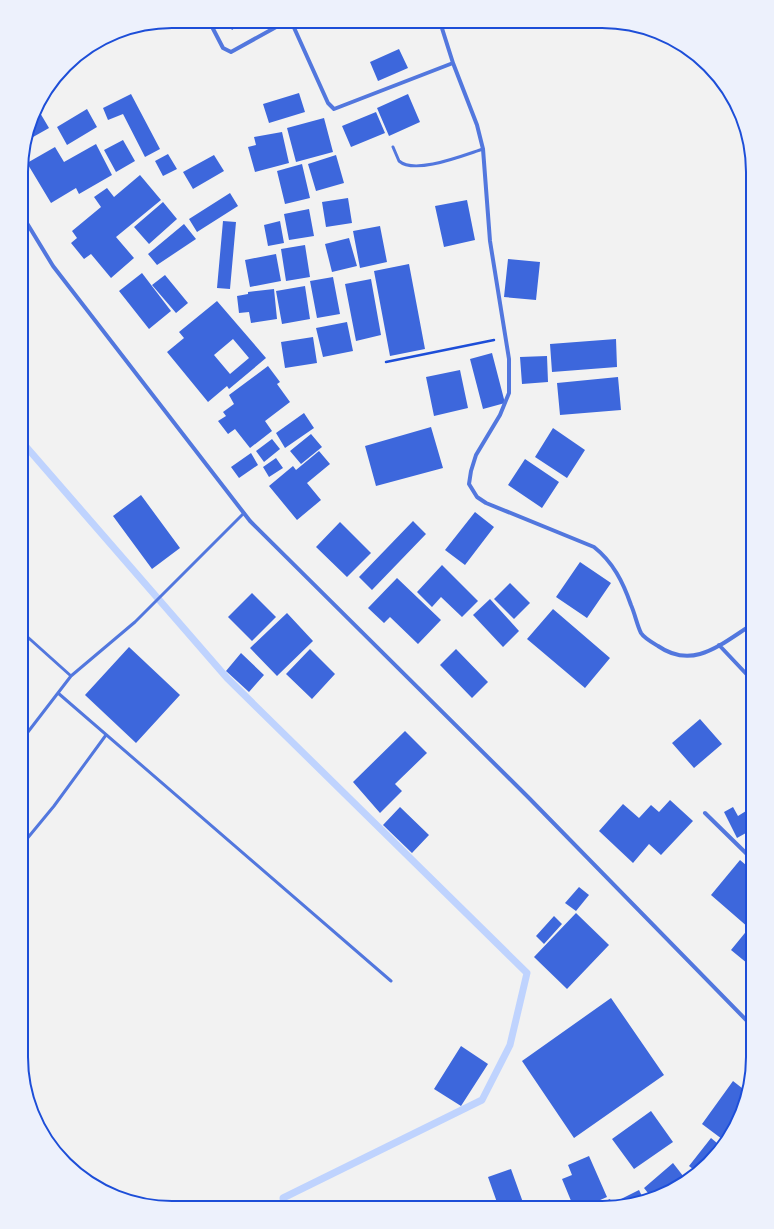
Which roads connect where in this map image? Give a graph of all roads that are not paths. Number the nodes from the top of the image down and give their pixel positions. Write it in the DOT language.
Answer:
graph roads {
  1 [pos="213,28"];
  2 [pos="274,28"];
  3 [pos="294,28"];
  4 [pos="442,28"];
  5 [pos="454,63"];
  6 [pos="393,146"];
  7 [pos="483,149"];
  8 [pos="28,225"];
  9 [pos="244,513"];
  10 [pos="746,628"];
  11 [pos="28,637"];
  12 [pos="719,645"];
  13 [pos="746,674"];
  14 [pos="71,676"];
  15 [pos="58,693"];
  16 [pos="28,732"];
  17 [pos="106,736"];
  18 [pos="705,813"];
  19 [pos="28,838"];
  20 [pos="746,853"];
  21 [pos="391,981"];
  22 [pos="746,1020"];
  1 -- 2 [label="street"];
  3 -- 5 [label="street"];
  4 -- 5 [label="street"];
  5 -- 7 [label="street"];
  6 -- 7 [label="lane"];
  7 -- 12 [label="street"];
  8 -- 9 [label="street"];
  9 -- 14 [label="lane"];
  9 -- 22 [label="street"];
  10 -- 12 [label="street"];
  11 -- 14 [label="lane"];
  12 -- 13 [label="street"];
  14 -- 15 [label="lane"];
  15 -- 16 [label="lane"];
  15 -- 17 [label="lane"];
  17 -- 19 [label="lane"];
  17 -- 21 [label="lane"];
  18 -- 20 [label="street"];
}
